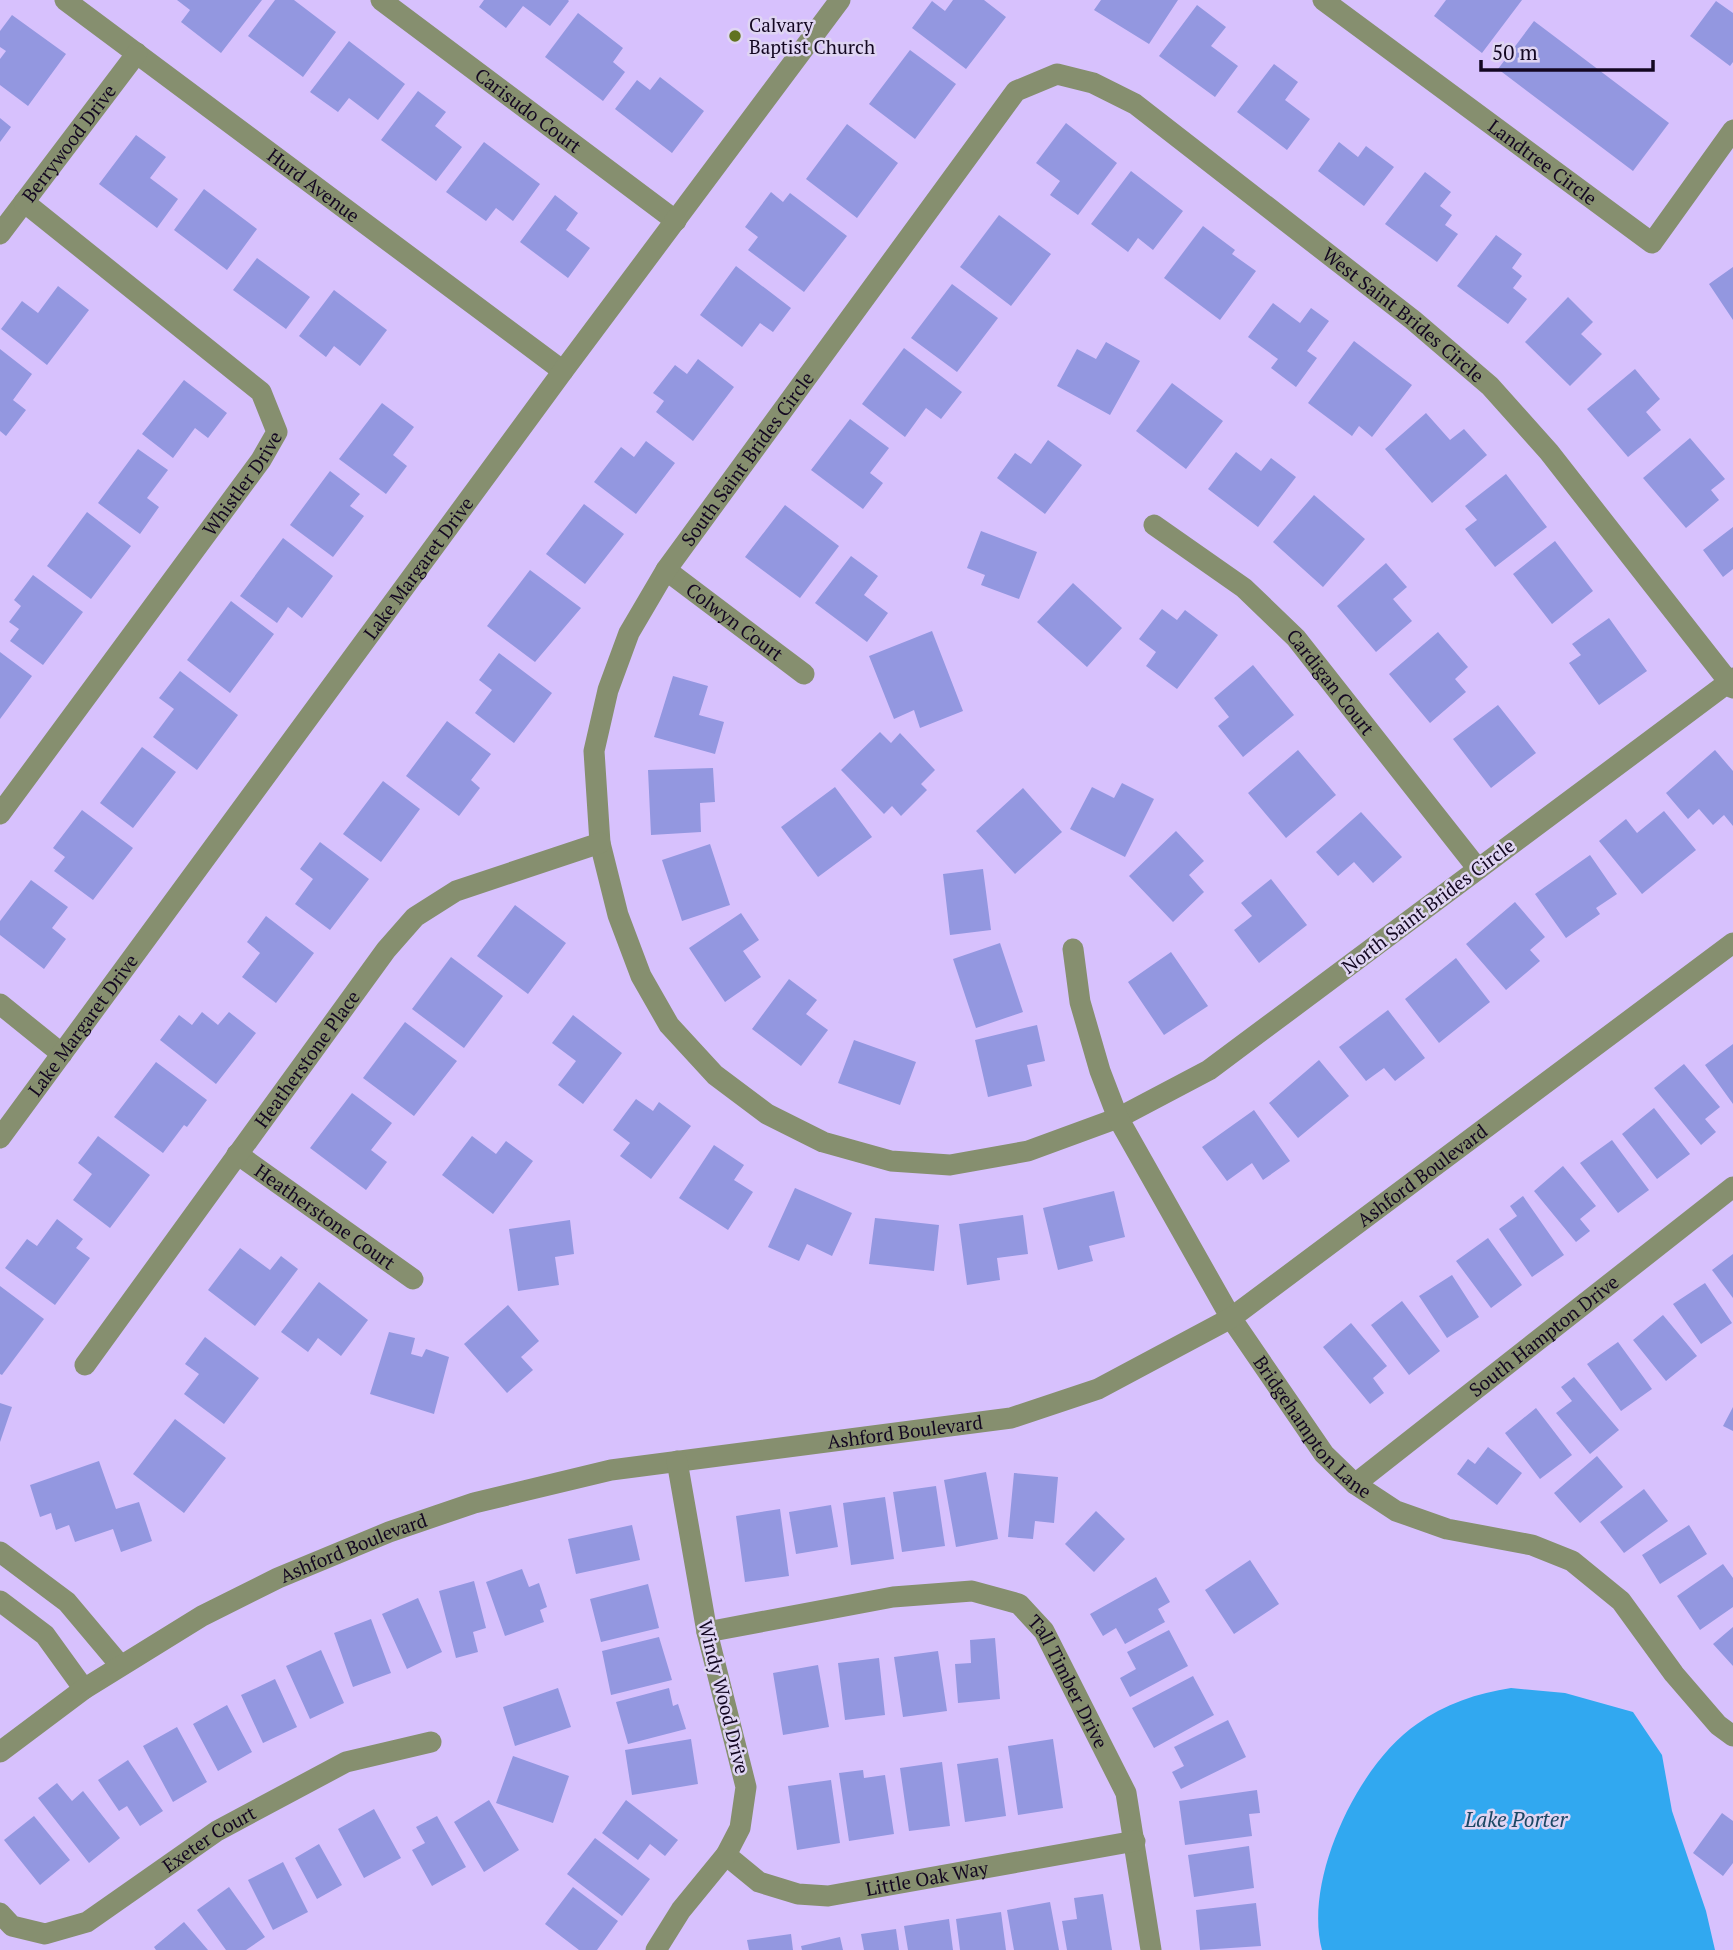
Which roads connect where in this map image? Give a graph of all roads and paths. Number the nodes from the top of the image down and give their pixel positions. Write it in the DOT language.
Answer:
graph roads {
  1 [pos="65,0"];
  2 [pos="381,0"];
  3 [pos="841,0"];
  4 [pos="1323,0"];
  5 [pos="137,53"];
  6 [pos="999,114"];
  7 [pos="1733,130"];
  8 [pos="24,202"];
  9 [pos="676,221"];
  10 [pos="0,234"];
  11 [pos="563,371"];
  12 [pos="1154,525"];
  13 [pos="666,570"];
  14 [pos="804,674"];
  15 [pos="1732,683"];
  16 [pos="0,814"];
  17 [pos="600,843"];
  18 [pos="1478,869"];
  19 [pos="1733,943"];
  20 [pos="1073,949"];
  21 [pos="0,1003"];
  22 [pos="62,1054"];
  23 [pos="1118,1118"];
  24 [pos="0,1138"];
  25 [pos="237,1154"];
  26 [pos="1733,1187"];
  27 [pos="413,1279"];
  28 [pos="1231,1318"];
  29 [pos="85,1365"];
  30 [pos="677,1461"];
  31 [pos="1354,1484"];
  32 [pos="0,1552"];
  33 [pos="0,1601"];
  34 [pos="707,1632"];
  35 [pos="120,1665"];
  36 [pos="84,1689"];
  37 [pos="1733,1737"];
  38 [pos="431,1742"];
  39 [pos="0,1752"];
  40 [pos="1135,1841"];
  41 [pos="726,1855"];
  42 [pos="0,1913"];
  43 [pos="656,1950"];
  44 [pos="1152,1950"];
  1 -- 5 [label="street, Hurd Avenue"];
  2 -- 9 [label="street, Carisudo Court"];
  3 -- 9 [label="street, Lake Margaret Drive"];
  4 -- 7 [label="street, Landtree Circle"];
  5 -- 8 [label="street, Berrywood Drive"];
  5 -- 11 [label="street, Hurd Avenue"];
  6 -- 13 [label="street, South Saint Brides Circle"];
  6 -- 15 [label="street, West Saint Brides Circle"];
  8 -- 10 [label="street, Berrywood Drive"];
  8 -- 16 [label="street, Whistler Drive"];
  9 -- 11 [label="street, Lake Margaret Drive"];
  11 -- 22 [label="street, Lake Margaret Drive"];
  12 -- 18 [label="street, Cardigan Court"];
  13 -- 14 [label="street, Colwyn Court"];
  13 -- 17 [label="street, South Saint Brides Circle"];
  15 -- 18 [label="street, North Saint Brides Circle"];
  17 -- 23 [label="street, North Saint Brides Circle"];
  17 -- 25 [label="street, Heatherstone Place"];
  18 -- 23 [label="street, North Saint Brides Circle"];
  19 -- 28 [label="street, Ashford Boulevard"];
  20 -- 23 [label="street, Bridgehampton Lane"];
  21 -- 22 [label="street"];
  22 -- 24 [label="street, Lake Margaret Drive"];
  23 -- 28 [label="street, Bridgehampton Lane"];
  25 -- 27 [label="street, Heatherstone Court"];
  25 -- 29 [label="street, Heatherstone Place"];
  26 -- 31 [label="street, South Hampton Drive"];
  28 -- 30 [label="street, Ashford Boulevard"];
  28 -- 31 [label="street, Bridgehampton Lane"];
  30 -- 34 [label="street, Windy Wood Drive"];
  30 -- 35 [label="street, Ashford Boulevard"];
  31 -- 37 [label="street, Bridgehampton Lane"];
  32 -- 35 [label="street"];
  33 -- 36 [label="street"];
  34 -- 40 [label="street, Tall Timber Drive"];
  34 -- 41 [label="street, Windy Wood Drive"];
  35 -- 36 [label="street, Ashford Boulevard"];
  36 -- 39 [label="street, Ashford Boulevard"];
  38 -- 42 [label="street, Exeter Court"];
  40 -- 41 [label="street, Little Oak Way"];
  40 -- 44 [label="street, Tall Timber Drive"];
  41 -- 43 [label="street, Windy Wood Drive"];
}
